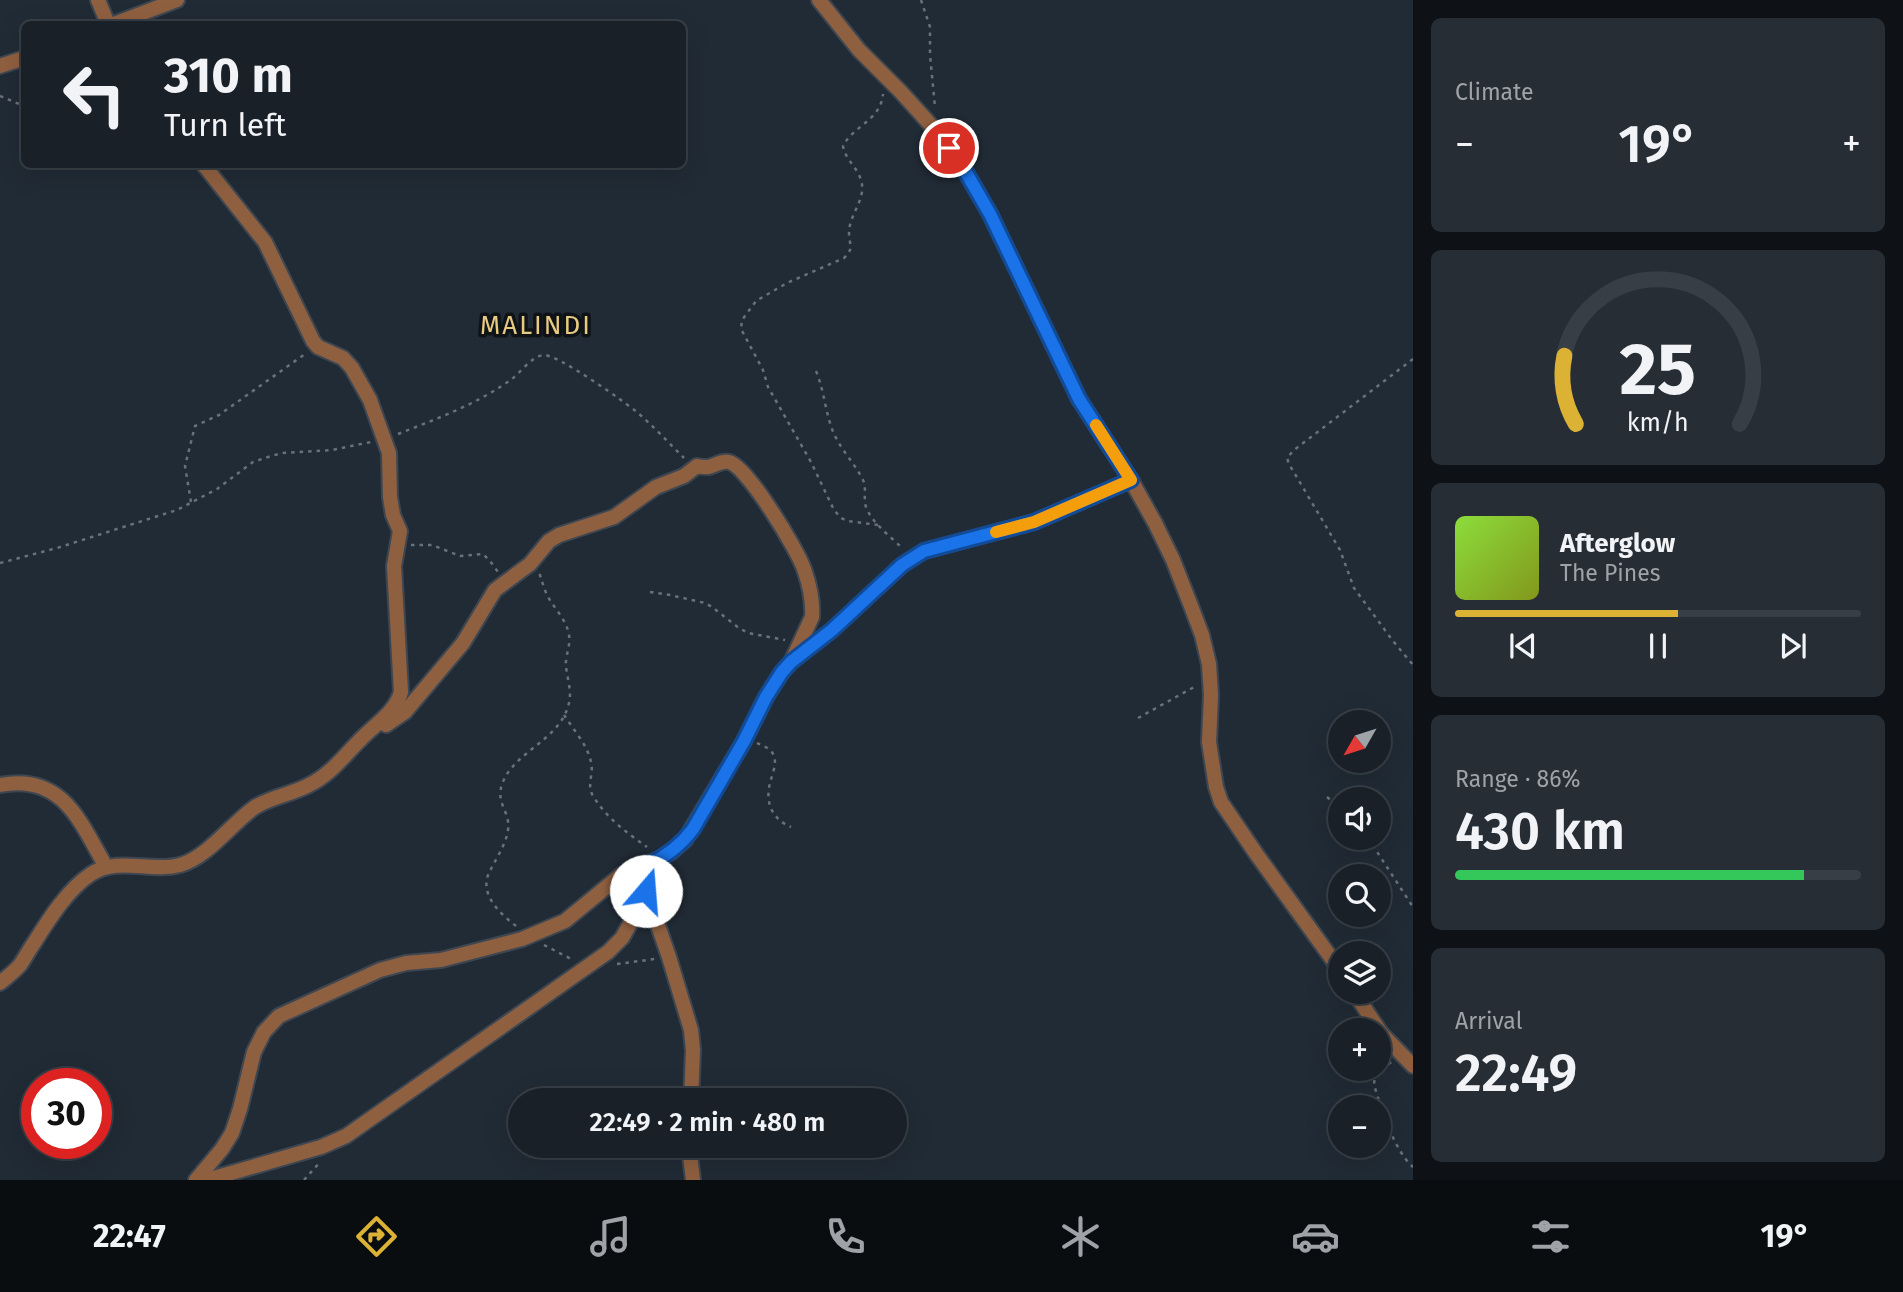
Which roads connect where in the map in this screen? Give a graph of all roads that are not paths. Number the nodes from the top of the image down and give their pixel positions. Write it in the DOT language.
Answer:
graph roads {
  1 [pos="98,0"];
  2 [pos="177,0"];
  3 [pos="819,0"];
  4 [pos="107,21"];
  5 [pos="122,21"];
  6 [pos="21,59"];
  7 [pos="0,66"];
  8 [pos="206,168"];
  9 [pos="1131,480"];
  10 [pos="791,662"];
  11 [pos="369,731"];
  12 [pos="0,785"];
  13 [pos="648,865"];
  14 [pos="106,867"];
  15 [pos="647,894"];
  16 [pos="1328,953"];
  17 [pos="0,983"];
  18 [pos="1362,1004"];
  19 [pos="1413,1066"];
  20 [pos="691,1088"];
  21 [pos="690,1158"];
  22 [pos="196,1180"];
  23 [pos="207,1180"];
  24 [pos="693,1180"];
  1 -- 4 [label="street"];
  2 -- 5 [label="street"];
  3 -- 9 [label="street"];
  6 -- 7 [label="street"];
  8 -- 11 [label="street"];
  9 -- 10 [label="street"];
  9 -- 16 [label="street"];
  10 -- 11 [label="street"];
  10 -- 13 [label="street"];
  11 -- 14 [label="street"];
  12 -- 14 [label="street"];
  13 -- 15 [label="street"];
  13 -- 22 [label="street"];
  14 -- 17 [label="street"];
  15 -- 20 [label="street"];
  15 -- 23 [label="street"];
  18 -- 19 [label="street"];
  21 -- 24 [label="street"];
}
